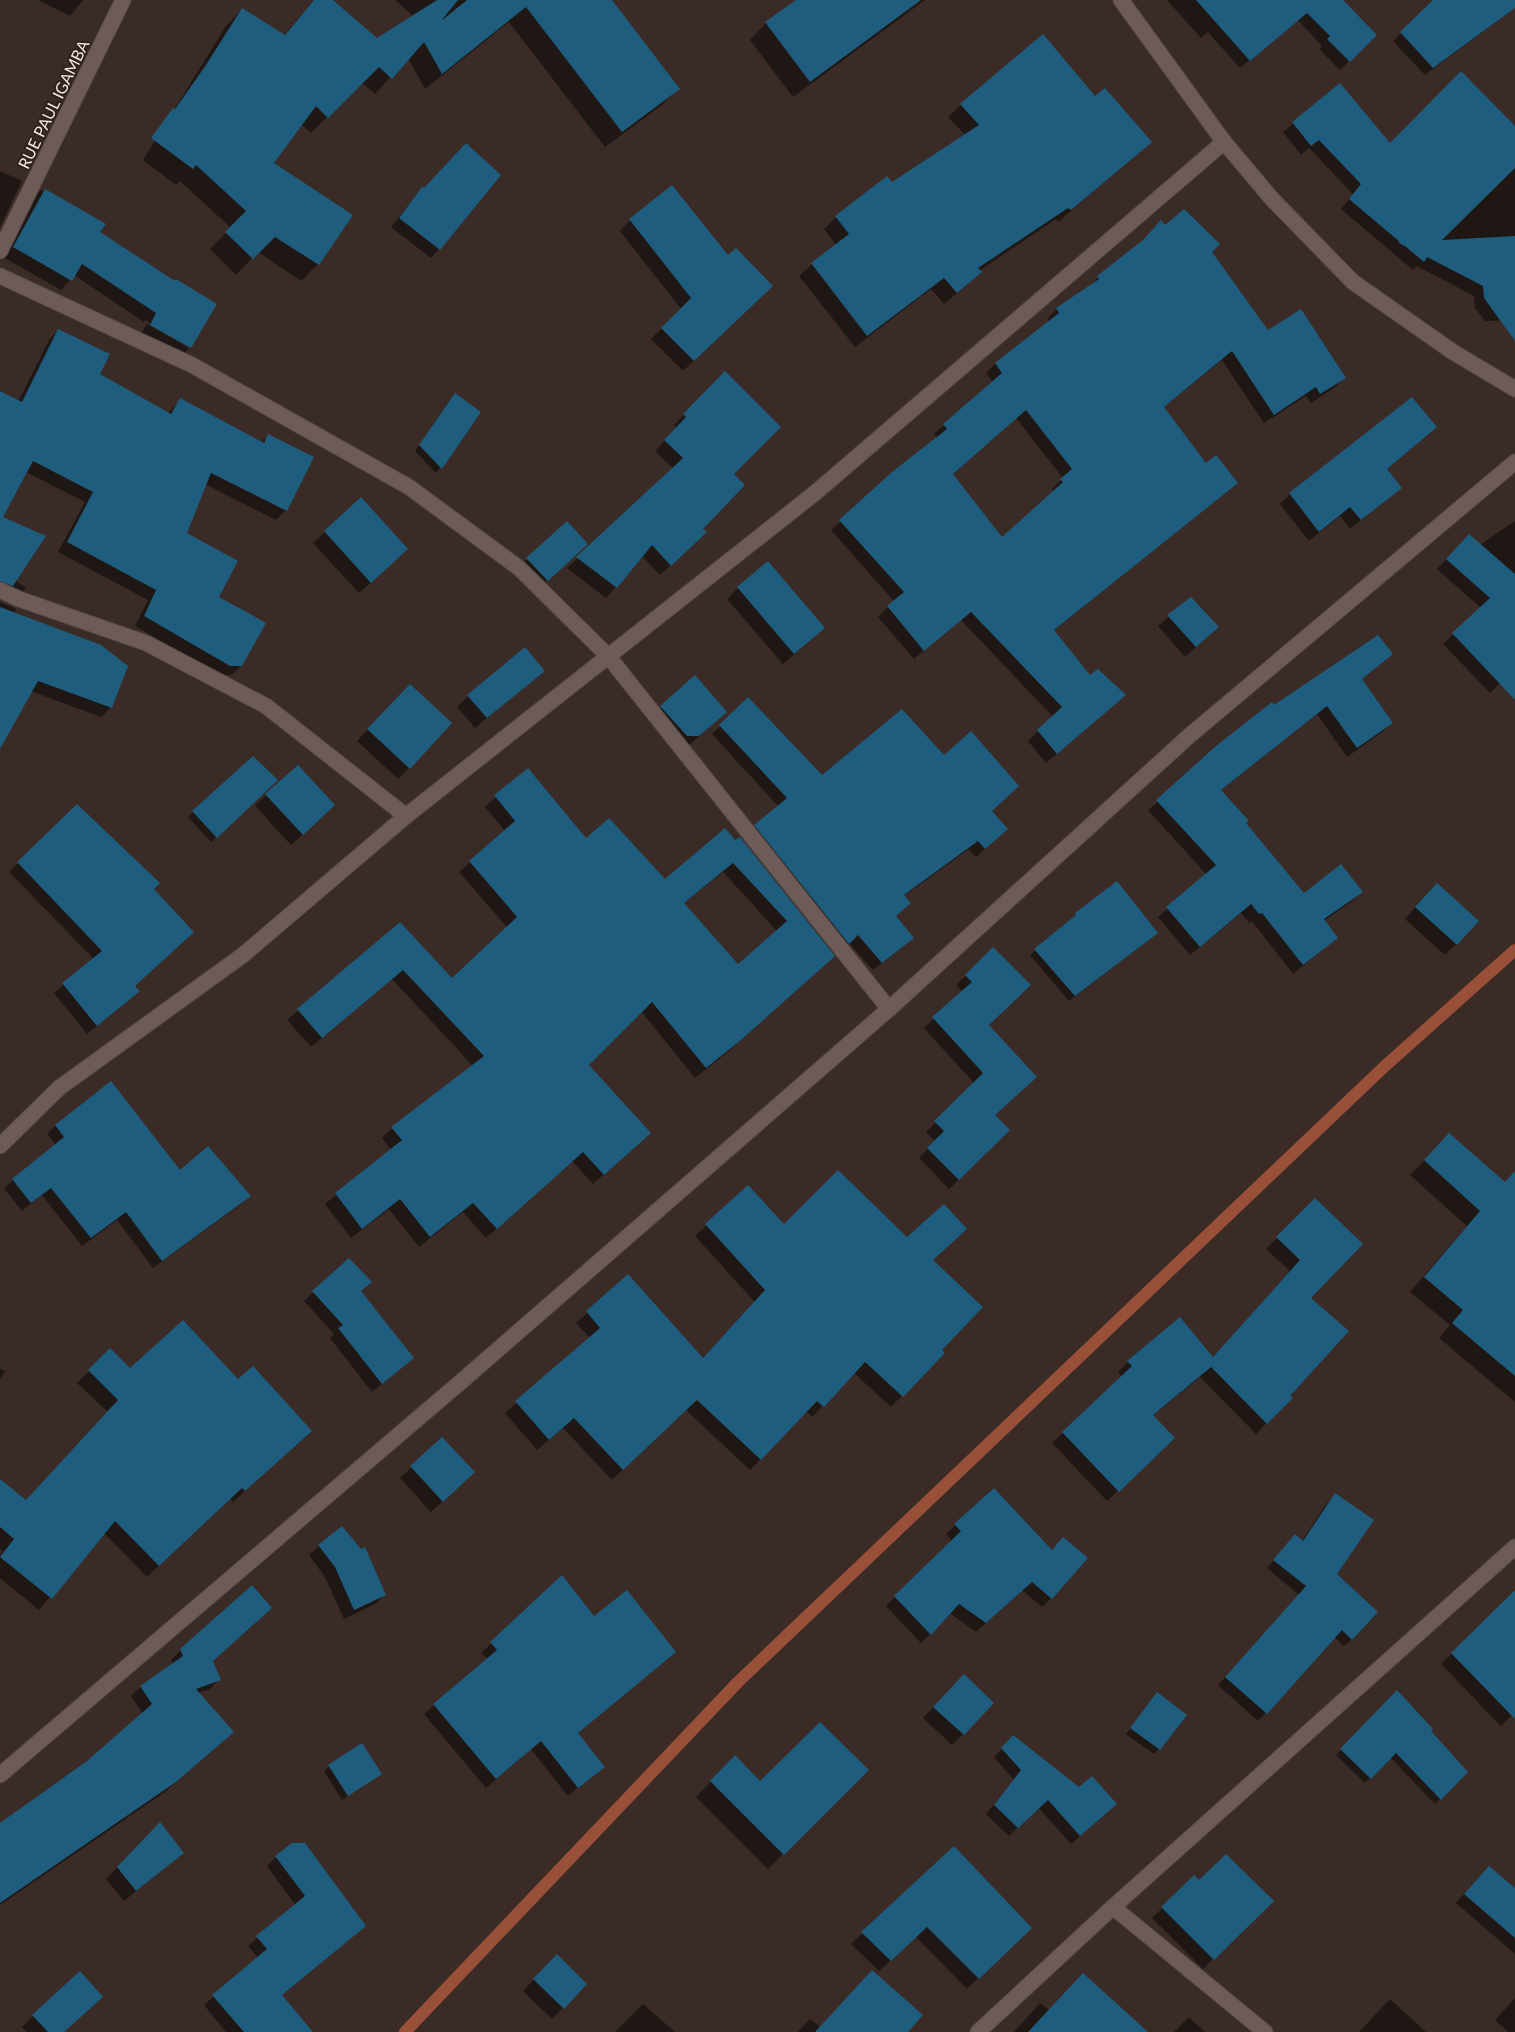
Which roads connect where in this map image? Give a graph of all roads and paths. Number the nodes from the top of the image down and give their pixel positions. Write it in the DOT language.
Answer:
graph roads {
  1 [pos="123,0"];
  2 [pos="1121,0"];
  3 [pos="1224,142"];
  4 [pos="0,251"];
  5 [pos="0,276"];
  6 [pos="1515,389"];
  7 [pos="1515,462"];
  8 [pos="0,590"];
  9 [pos="608,656"];
  10 [pos="406,816"];
  11 [pos="889,1009"];
  12 [pos="0,1146"];
  13 [pos="1515,1546"];
  14 [pos="0,1775"];
  15 [pos="1114,1907"];
  16 [pos="978,2032"];
  17 [pos="1264,2032"];
  1 -- 4 [label="street, RUE PAUL IGAMBA"];
  2 -- 3 [label="street"];
  3 -- 6 [label="street"];
  3 -- 9 [label="street"];
  5 -- 9 [label="street"];
  7 -- 11 [label="street"];
  8 -- 10 [label="street"];
  9 -- 10 [label="street"];
  9 -- 11 [label="street"];
  10 -- 12 [label="street"];
  11 -- 14 [label="street"];
  13 -- 15 [label="street"];
  15 -- 16 [label="street"];
  15 -- 17 [label="street"];
}
